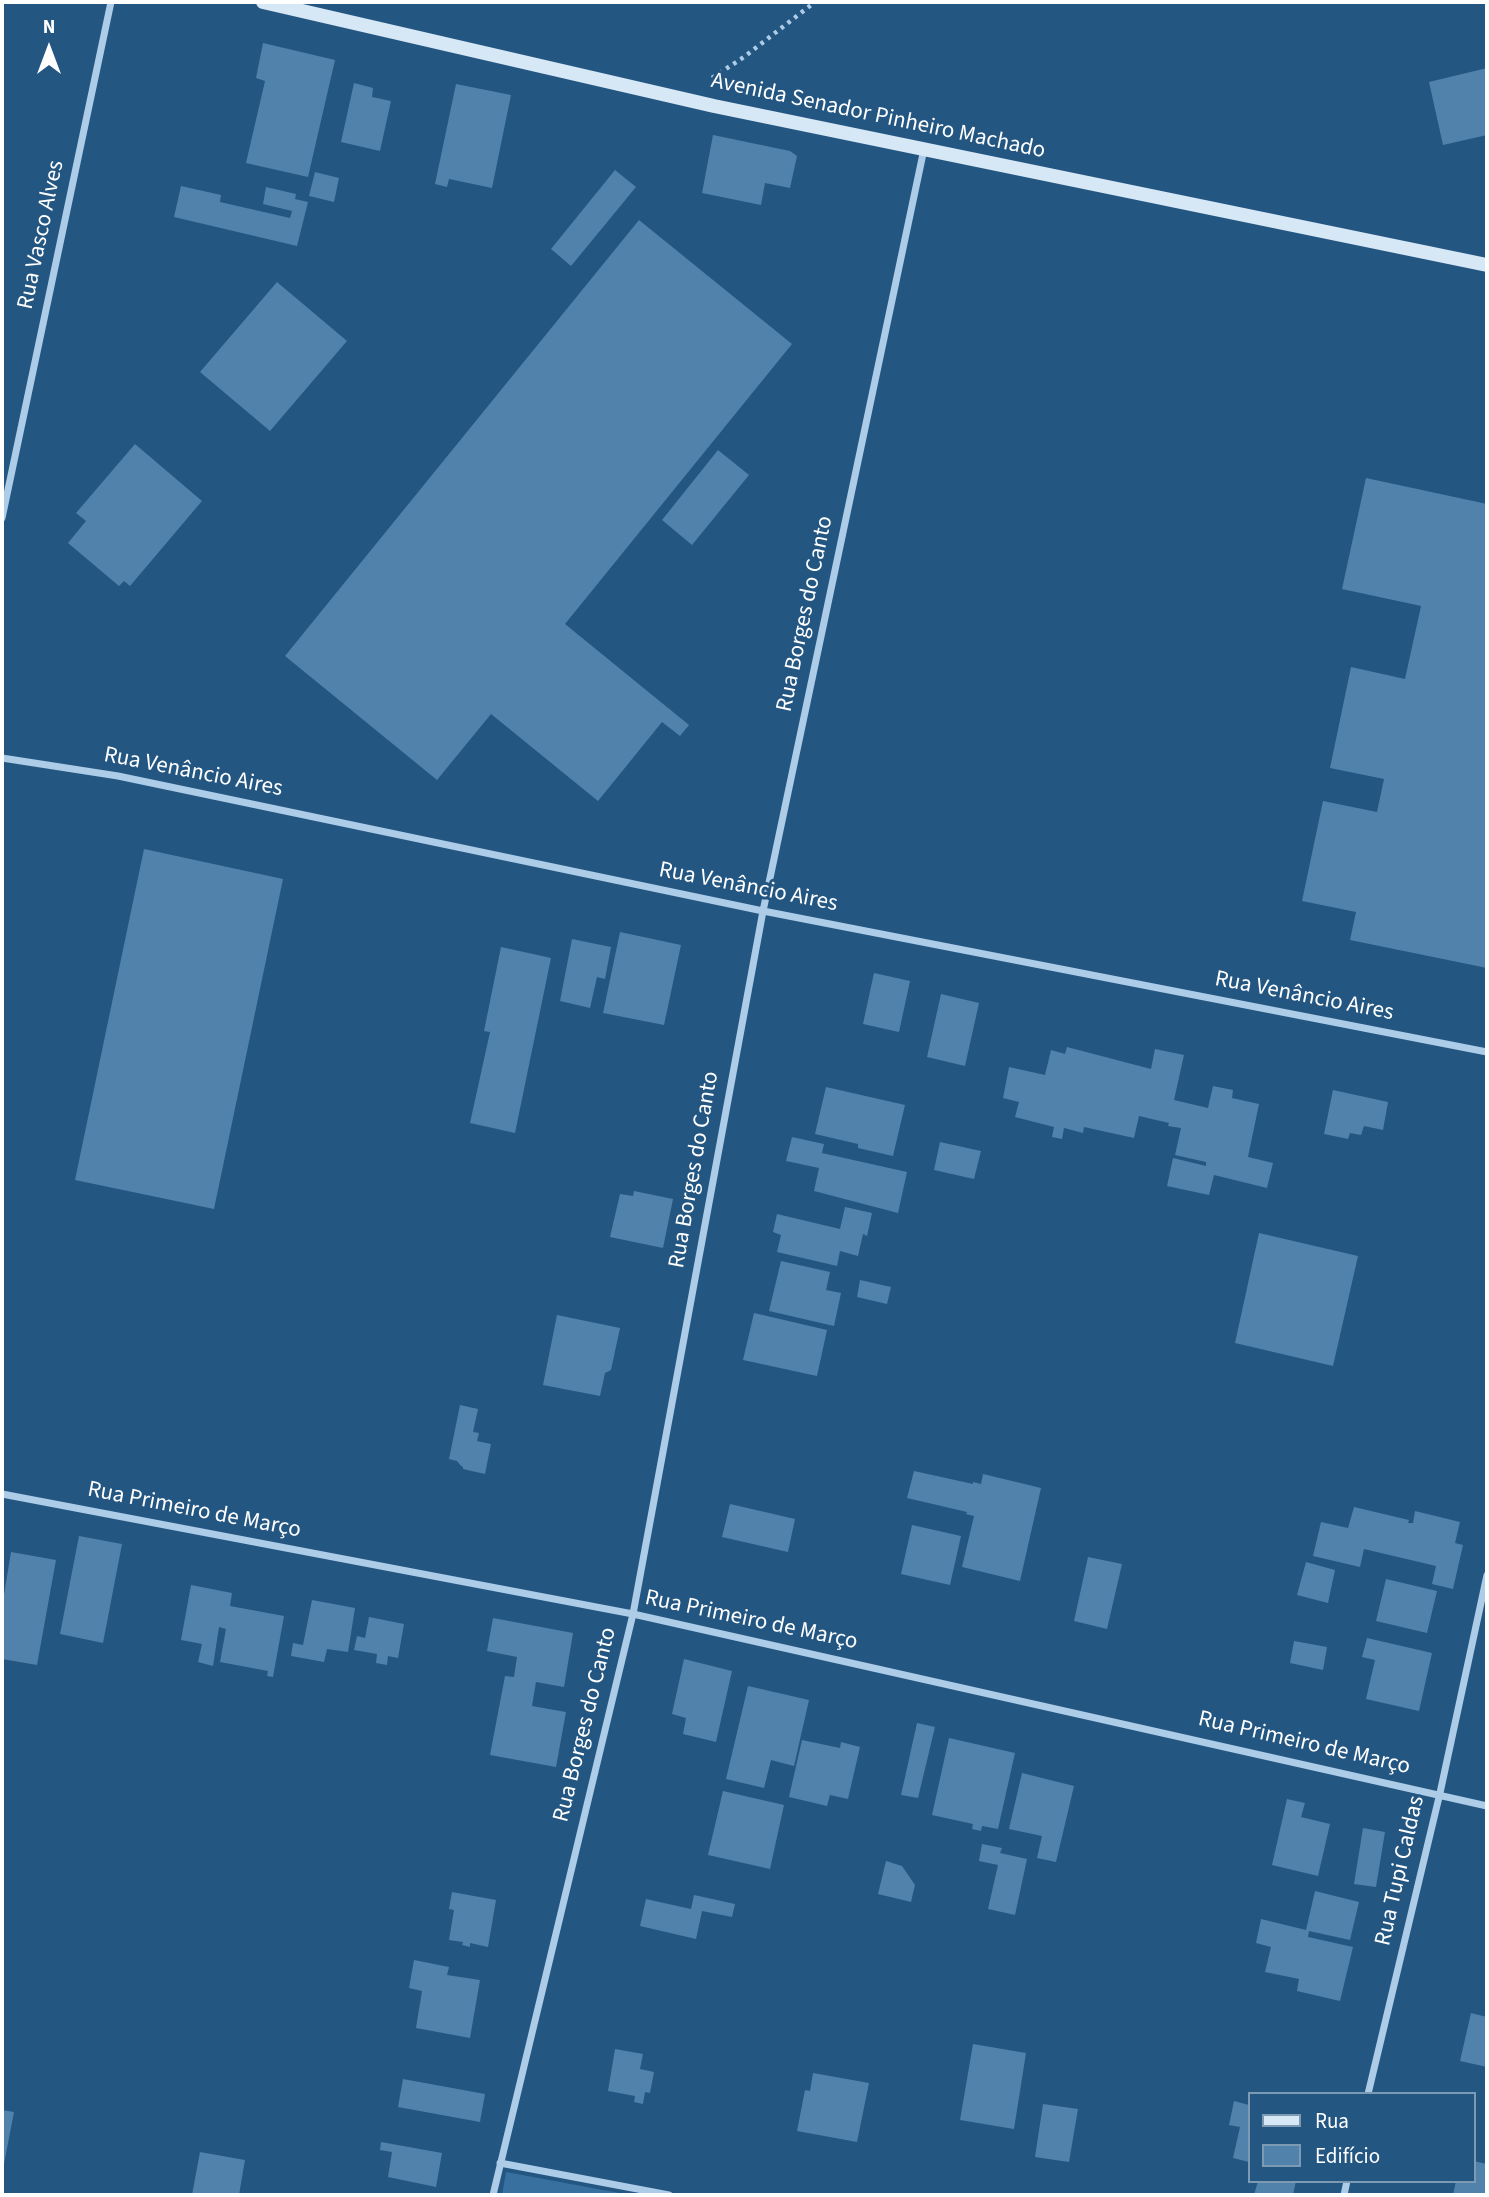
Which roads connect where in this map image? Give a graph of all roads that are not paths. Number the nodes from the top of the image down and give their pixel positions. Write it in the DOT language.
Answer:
graph roads {
  1 [pos="111,2"];
  2 [pos="263,2"];
  3 [pos="924,149"];
  4 [pos="1487,265"];
  5 [pos="2,518"];
  6 [pos="2,758"];
  7 [pos="763,911"];
  8 [pos="1487,1052"];
  9 [pos="2,1494"];
  10 [pos="1487,1575"];
  11 [pos="633,1615"];
  12 [pos="1440,1793"];
  13 [pos="1487,1805"];
  14 [pos="1368,2092"];
  15 [pos="500,2164"];
  16 [pos="493,2195"];
  17 [pos="669,2195"];
  1 -- 5 [label="street, Rua Vasco Alves"];
  2 -- 3 [label="main road, Avenida Senador Pinheiro Machado"];
  3 -- 4 [label="main road, Avenida Senador Pinheiro Machado"];
  3 -- 7 [label="street, Rua Borges do Canto"];
  6 -- 7 [label="street, Rua Venâncio Aires"];
  7 -- 8 [label="street, Rua Venâncio Aires"];
  7 -- 11 [label="street, Rua Borges do Canto"];
  9 -- 11 [label="street, Rua Primeiro de Março"];
  10 -- 12 [label="street, Rua Tupi Caldas"];
  11 -- 12 [label="street, Rua Primeiro de Março"];
  11 -- 15 [label="street, Rua Borges do Canto"];
  12 -- 13 [label="street, Rua Primeiro de Março"];
  12 -- 14 [label="street, Rua Tupi Caldas"];
  15 -- 16 [label="street, Rua Borges do Canto"];
  15 -- 17 [label="street"];
}
